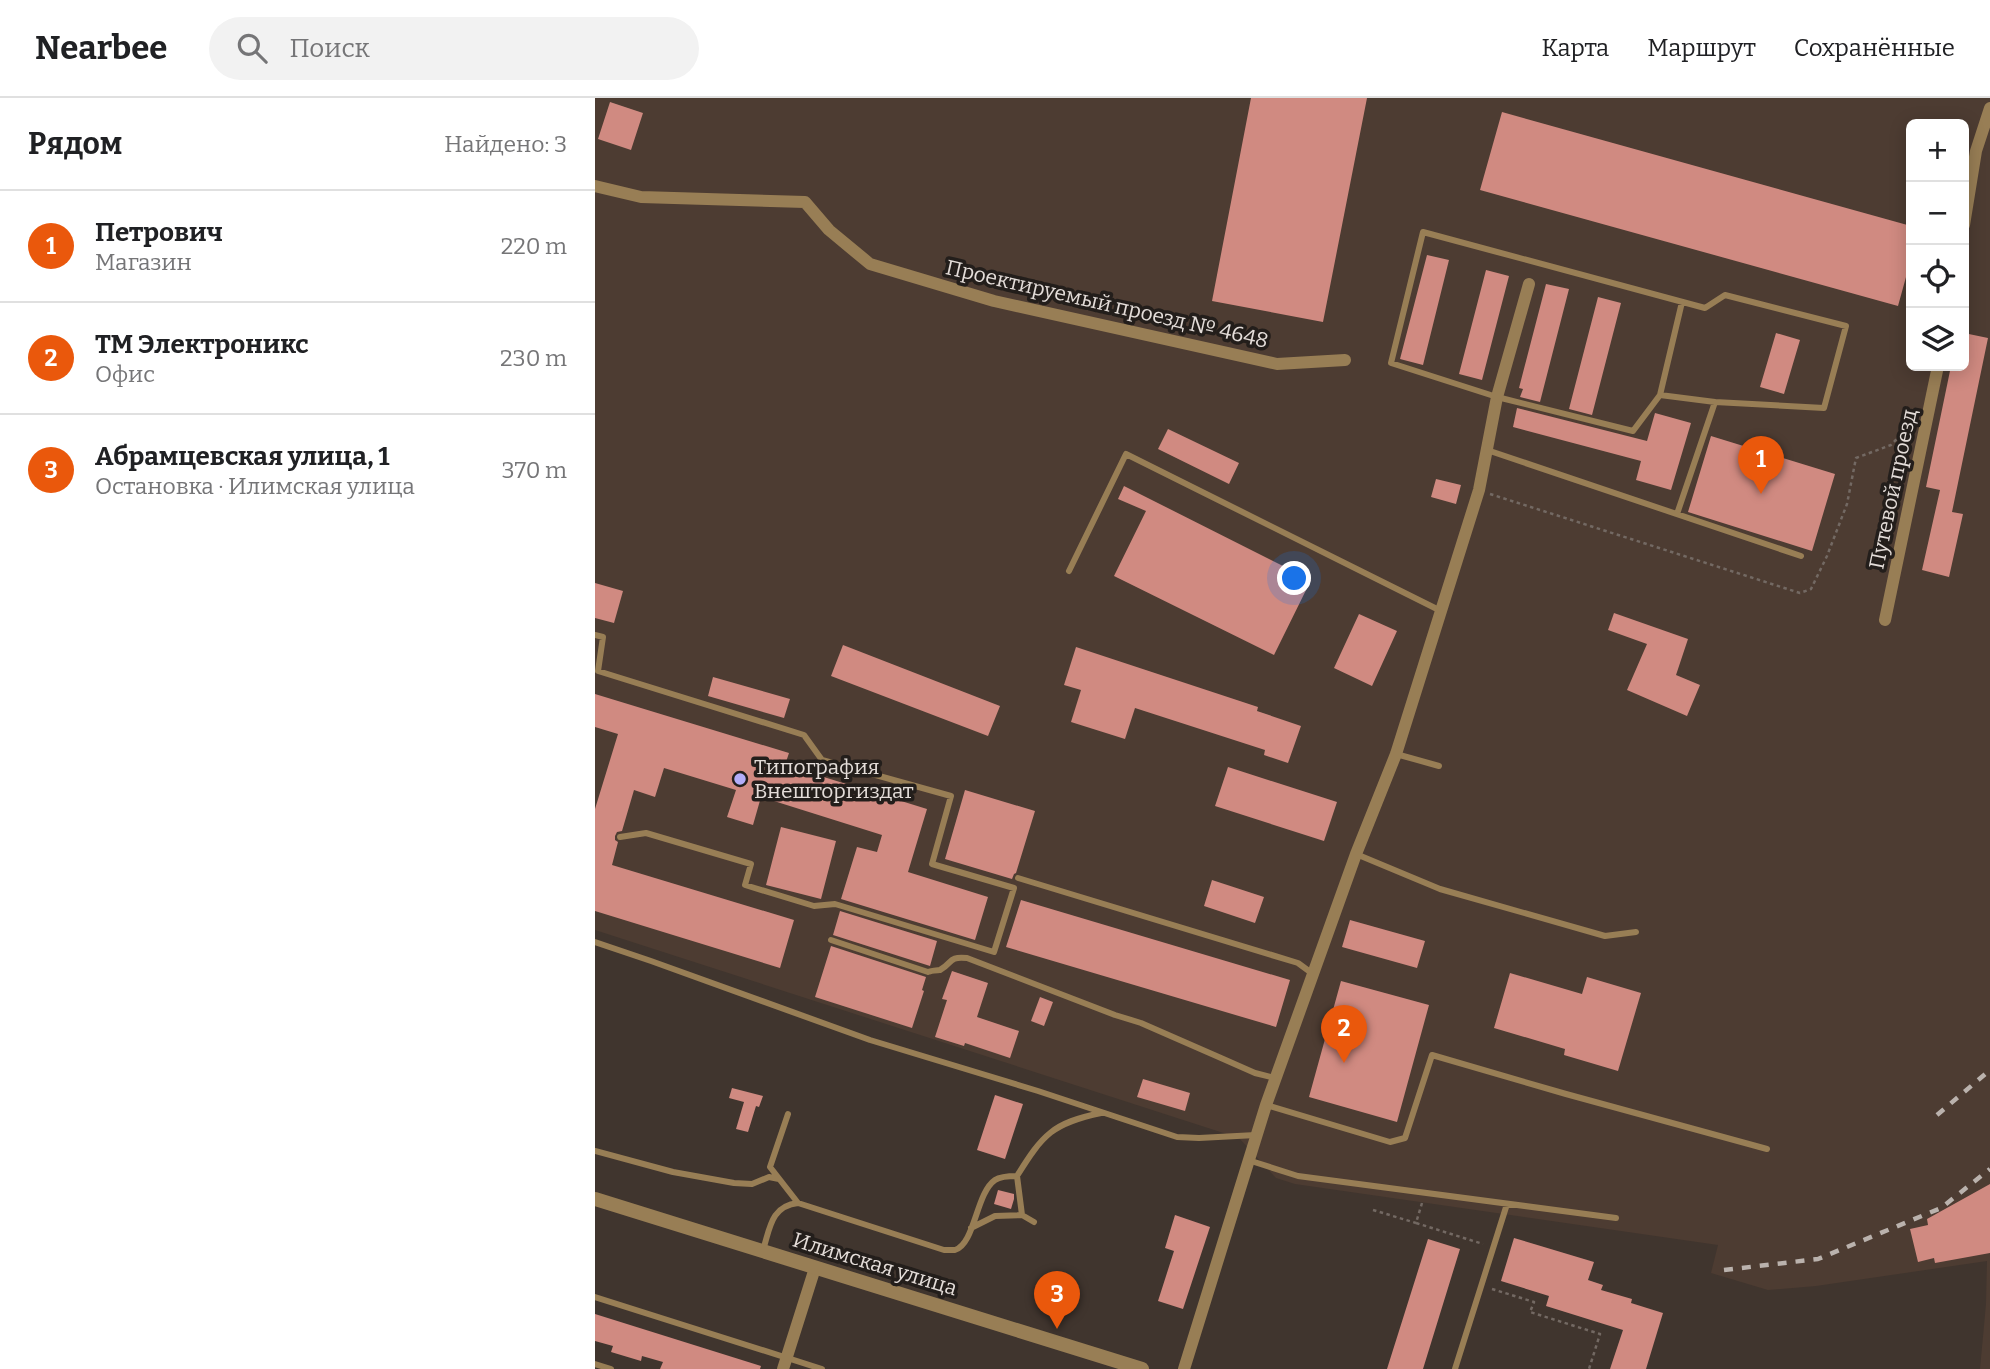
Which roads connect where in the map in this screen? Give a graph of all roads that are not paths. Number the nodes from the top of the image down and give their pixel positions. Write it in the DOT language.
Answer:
graph roads {
  1 [pos="1990,108"];
  2 [pos="595,186"];
  3 [pos="1969,194"];
  4 [pos="1529,284"];
  5 [pos="1682,302"];
  6 [pos="1345,360"];
  7 [pos="1937,371"];
  8 [pos="1660,395"];
  9 [pos="1497,397"];
  10 [pos="1715,402"];
  11 [pos="1487,450"];
  12 [pos="1677,514"];
  13 [pos="1801,556"];
  14 [pos="1069,571"];
  15 [pos="1441,611"];
  16 [pos="1885,620"];
  17 [pos="595,635"];
  18 [pos="1395,754"];
  19 [pos="1439,766"];
  20 [pos="620,837"];
  21 [pos="1356,854"];
  22 [pos="1018,878"];
  23 [pos="1636,932"];
  24 [pos="831,940"];
  25 [pos="595,942"];
  26 [pos="1313,974"];
  27 [pos="1275,1078"];
  28 [pos="1266,1105"];
  29 [pos="1103,1112"];
  30 [pos="788,1115"];
  31 [pos="1256,1135"];
  32 [pos="1767,1149"];
  33 [pos="595,1151"];
  34 [pos="1248,1160"];
  35 [pos="1017,1176"];
  36 [pos="779,1179"];
  37 [pos="595,1199"];
  38 [pos="798,1203"];
  39 [pos="1507,1204"];
  40 [pos="1022,1215"];
  41 [pos="1616,1218"];
  42 [pos="1034,1222"];
  43 [pos="971,1229"];
  44 [pos="763,1251"];
  45 [pos="815,1268"];
  46 [pos="595,1297"];
  47 [pos="785,1363"];
  48 [pos="595,1364"];
  49 [pos="611,1369"];
  50 [pos="822,1369"];
  51 [pos="1142,1369"];
  52 [pos="1184,1369"];
  53 [pos="1455,1369"];
  1 -- 3 [label="street"];
  2 -- 6 [label="street, Проектируемый проезд № 4648"];
  4 -- 9 [label="street"];
  5 -- 8 [label="lane"];
  5 -- 9 [label="lane"];
  5 -- 10 [label="lane"];
  7 -- 16 [label="street, Путевой проезд"];
  8 -- 9 [label="lane"];
  8 -- 10 [label="lane"];
  9 -- 11 [label="street"];
  10 -- 12 [label="lane"];
  11 -- 12 [label="lane"];
  11 -- 15 [label="street"];
  12 -- 13 [label="lane"];
  14 -- 15 [label="lane"];
  15 -- 18 [label="street"];
  17 -- 20 [label="lane"];
  18 -- 19 [label="lane"];
  18 -- 21 [label="street"];
  21 -- 23 [label="lane"];
  21 -- 26 [label="street"];
  22 -- 26 [label="lane"];
  24 -- 27 [label="lane"];
  25 -- 29 [label="lane"];
  26 -- 27 [label="street"];
  27 -- 28 [label="street"];
  28 -- 31 [label="street"];
  28 -- 32 [label="lane"];
  29 -- 31 [label="lane"];
  29 -- 35 [label="lane"];
  30 -- 36 [label="lane"];
  31 -- 34 [label="street"];
  33 -- 36 [label="lane"];
  34 -- 39 [label="lane"];
  34 -- 52 [label="street"];
  35 -- 40 [label="lane"];
  35 -- 43 [label="lane"];
  36 -- 38 [label="lane"];
  37 -- 44 [label="street, Илимская улица"];
  38 -- 43 [label="lane"];
  38 -- 44 [label="lane"];
  39 -- 41 [label="lane"];
  39 -- 53 [label="lane"];
  40 -- 42 [label="lane"];
  40 -- 43 [label="lane"];
  44 -- 45 [label="street, Илимская улица"];
  45 -- 47 [label="street"];
  45 -- 51 [label="street, Илимская улица"];
  46 -- 47 [label="lane"];
  47 -- 50 [label="lane"];
  48 -- 49 [label="lane"];
}
